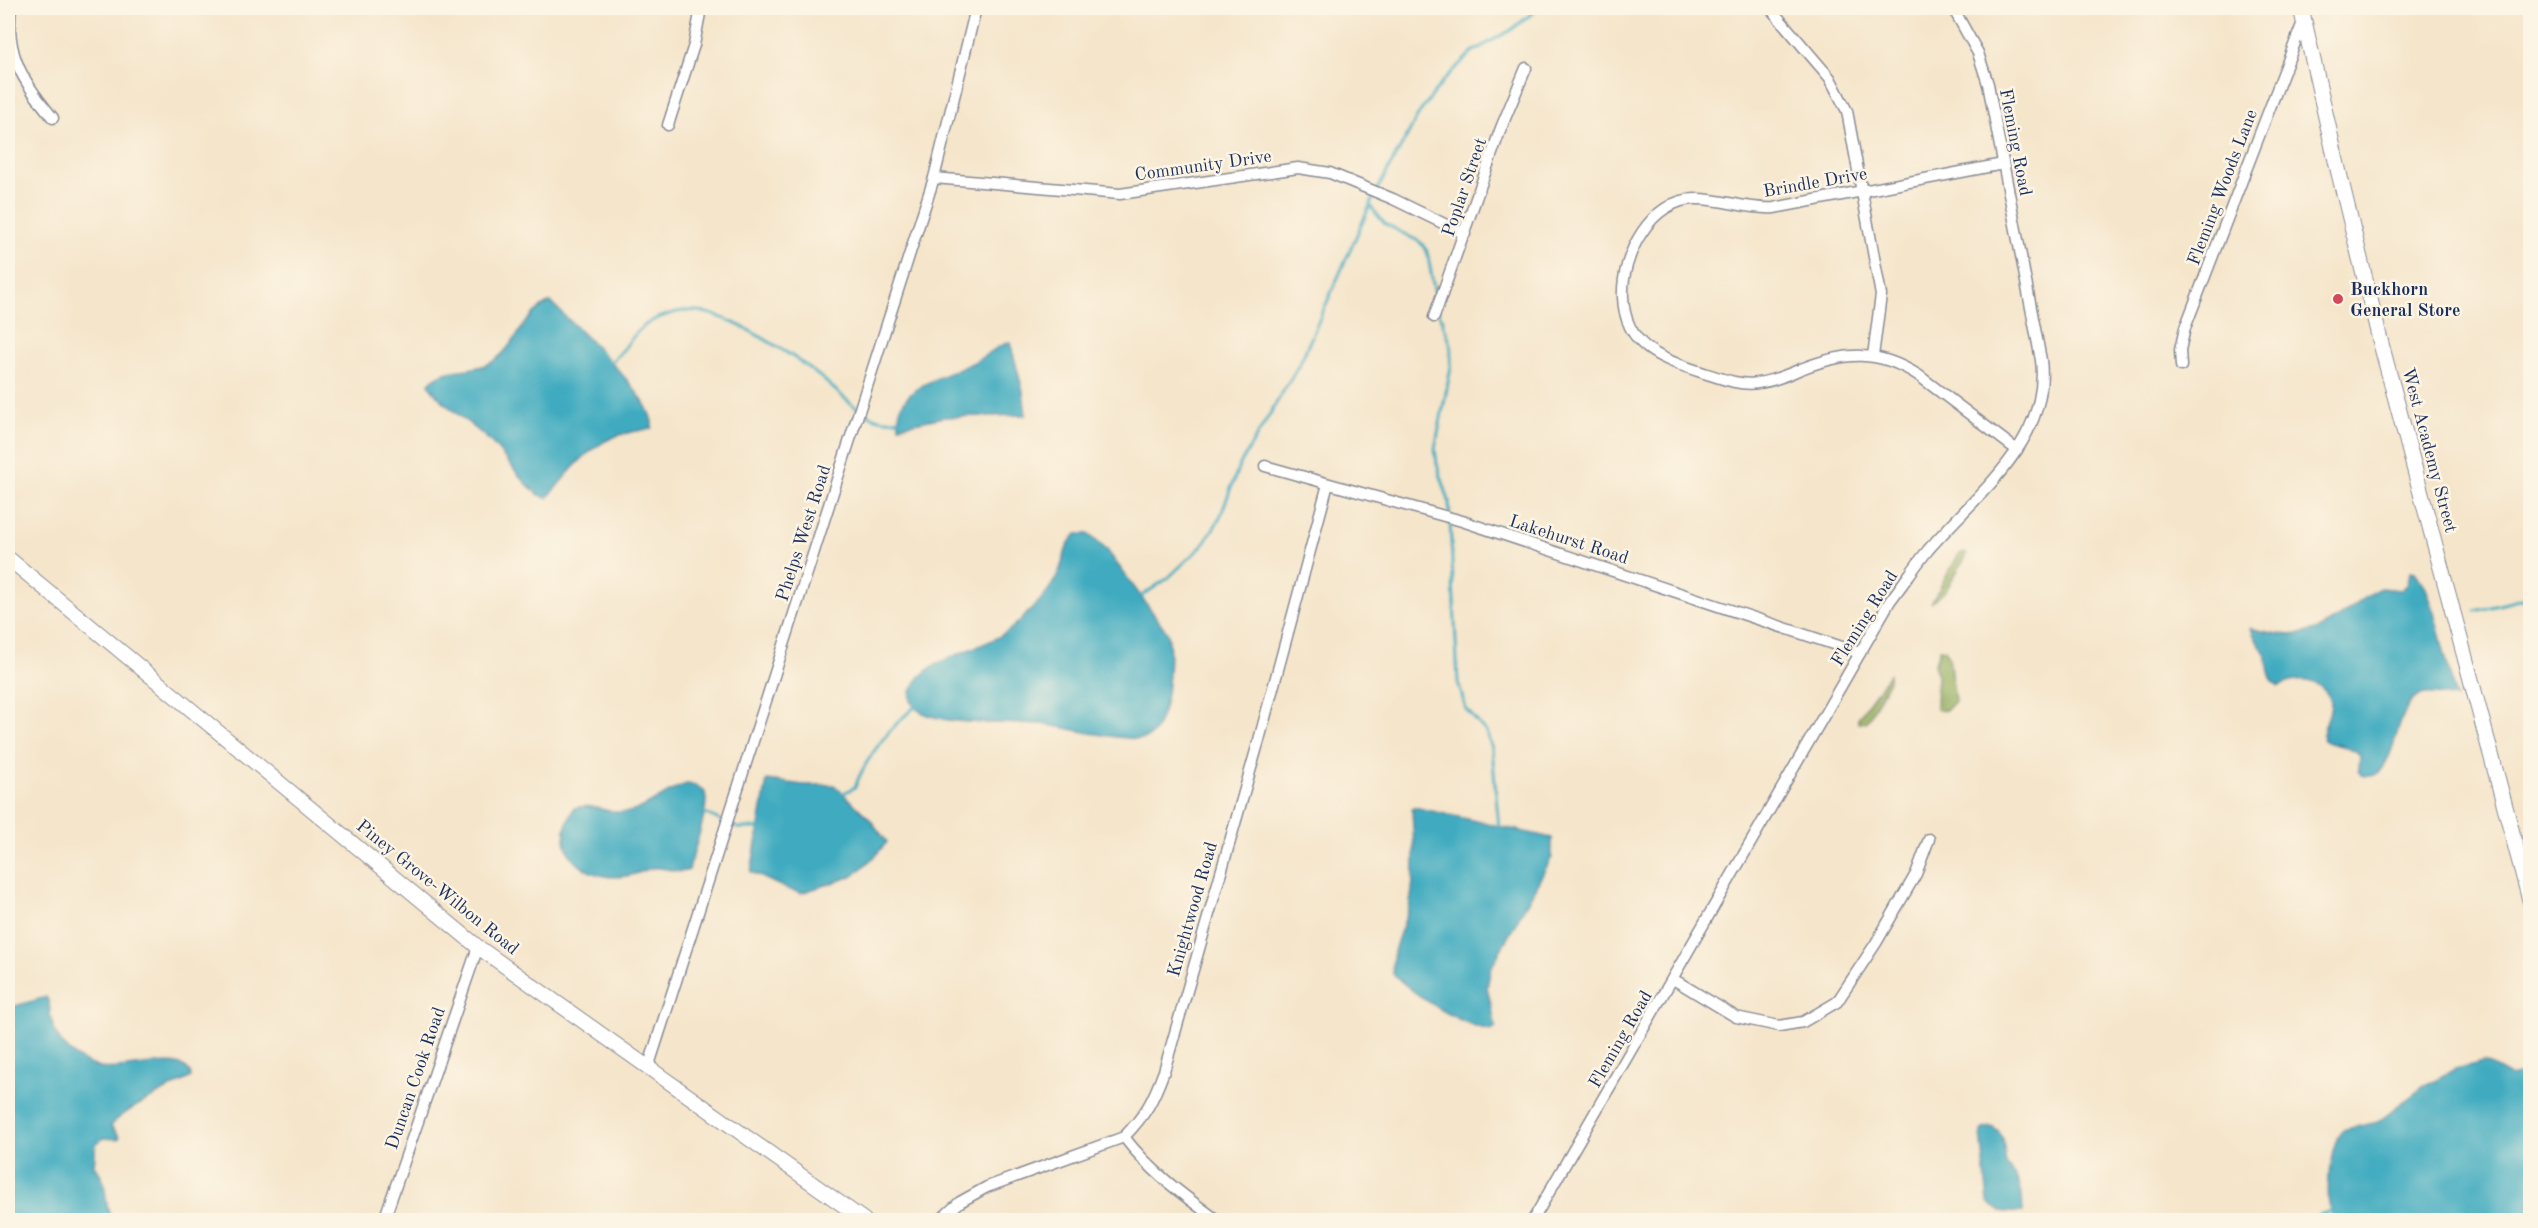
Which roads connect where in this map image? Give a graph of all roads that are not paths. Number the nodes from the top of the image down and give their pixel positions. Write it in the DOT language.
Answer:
graph roads {
  1 [pos="11,8"];
  2 [pos="701,8"];
  3 [pos="976,8"];
  4 [pos="1953,8"];
  5 [pos="1774,9"];
  6 [pos="2302,15"];
  7 [pos="1526,68"];
  8 [pos="53,118"];
  9 [pos="668,125"];
  10 [pos="2003,164"];
  11 [pos="934,178"];
  12 [pos="1863,191"];
  13 [pos="1465,234"];
  14 [pos="1434,317"];
  15 [pos="1873,356"];
  16 [pos="2181,366"];
  17 [pos="2017,450"];
  18 [pos="1265,466"];
  19 [pos="1328,484"];
  20 [pos="8,558"];
  21 [pos="1860,653"];
  22 [pos="1929,839"];
  23 [pos="2530,900"];
  24 [pos="478,947"];
  25 [pos="1673,979"];
  26 [pos="649,1065"];
  27 [pos="1124,1137"];
  28 [pos="384,1221"];
  29 [pos="864,1221"];
  30 [pos="940,1221"];
  31 [pos="1217,1221"];
  32 [pos="1533,1221"];
  1 -- 8 [label="street"];
  2 -- 9 [label="street"];
  3 -- 11 [label="street, Phelps West Road"];
  4 -- 10 [label="street, Fleming Road"];
  5 -- 12 [label="street"];
  6 -- 16 [label="street, Fleming Woods Lane"];
  6 -- 23 [label="main road, West Academy Street"];
  7 -- 13 [label="street, Poplar Street"];
  10 -- 12 [label="street, Brindle Drive"];
  10 -- 17 [label="street, Fleming Road"];
  11 -- 13 [label="street, Community Drive"];
  11 -- 26 [label="street, Phelps West Road"];
  12 -- 15 [label="street"];
  12 -- 15 [label="street, Brindle Drive"];
  13 -- 14 [label="street, Poplar Street"];
  15 -- 17 [label="street, Brindle Drive"];
  17 -- 21 [label="street, Fleming Road"];
  18 -- 19 [label="street, Lakehurst Road"];
  19 -- 21 [label="street, Lakehurst Road"];
  19 -- 27 [label="street, Knightwood Road"];
  20 -- 24 [label="street, Piney Grove-Wilbon Road"];
  21 -- 25 [label="street, Fleming Road"];
  22 -- 25 [label="street"];
  24 -- 26 [label="street, Piney Grove-Wilbon Road"];
  24 -- 28 [label="street, Duncan Cook Road"];
  25 -- 32 [label="street, Fleming Road"];
  26 -- 29 [label="street, Piney Grove-Wilbon Road"];
  27 -- 30 [label="street"];
  27 -- 31 [label="street"];
}
